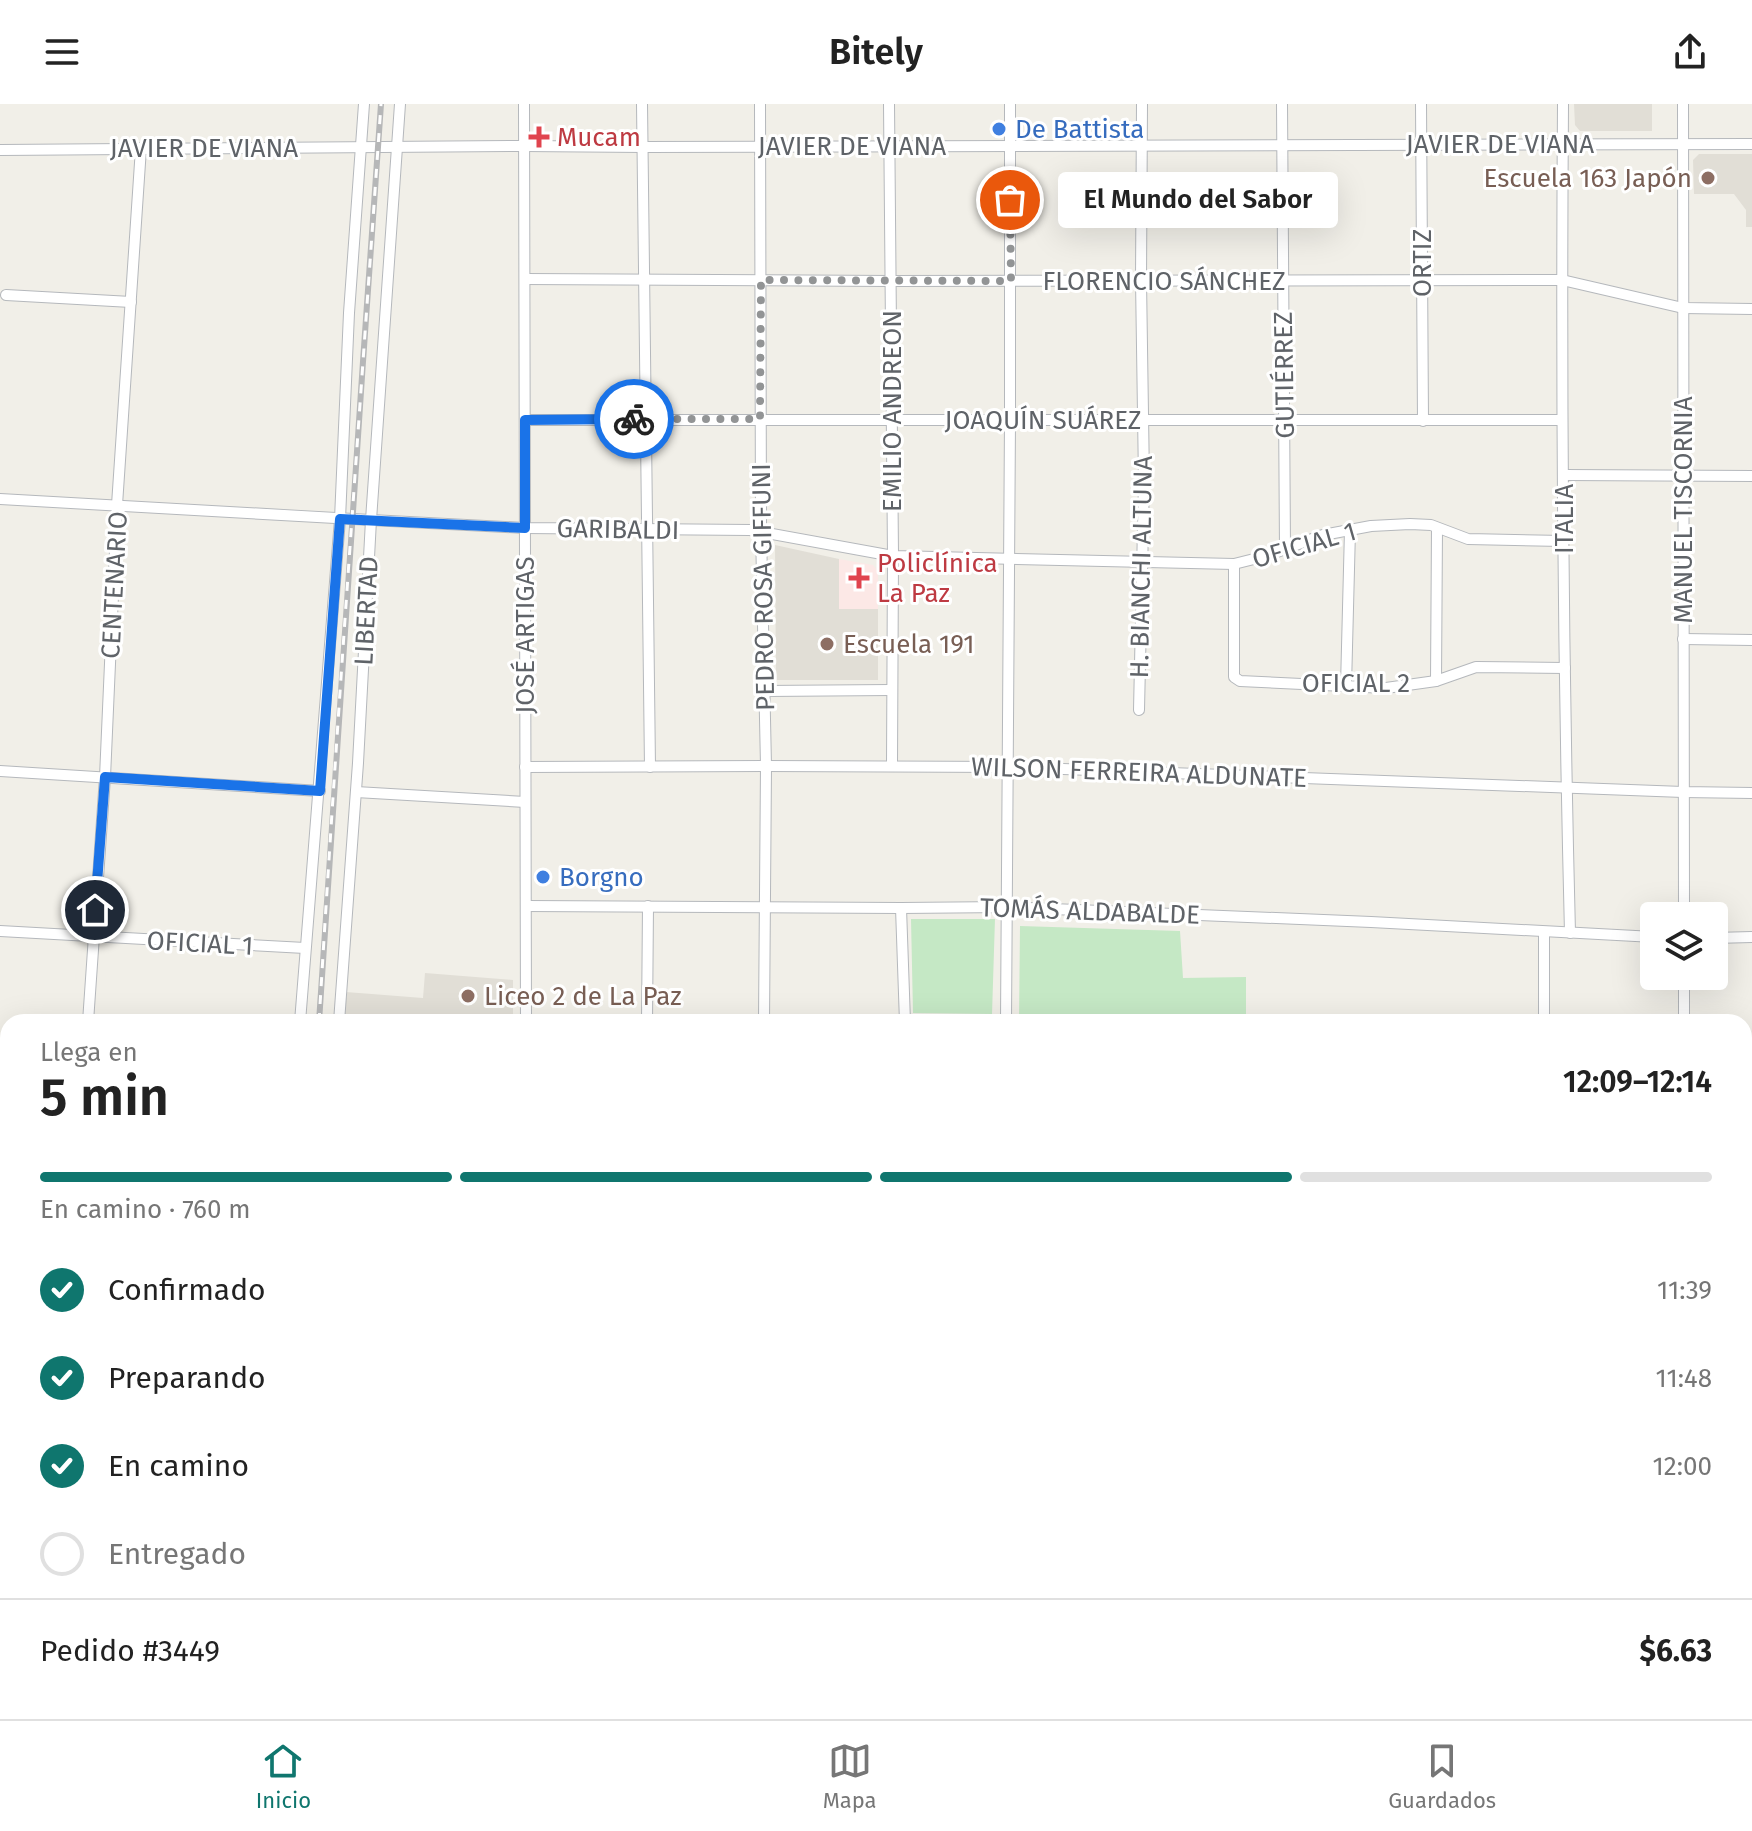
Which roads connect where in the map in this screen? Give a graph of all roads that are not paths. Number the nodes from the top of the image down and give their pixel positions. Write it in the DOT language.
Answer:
graph roads {
  1 [pos="364,104"];
  2 [pos="400,104"];
  3 [pos="524,104"];
  4 [pos="642,104"];
  5 [pos="760,104"];
  6 [pos="889,104"];
  7 [pos="1010,104"];
  8 [pos="1142,104"];
  9 [pos="1282,104"];
  10 [pos="1421,104"];
  11 [pos="1563,104"];
  12 [pos="1683,104"];
  13 [pos="1563,143"];
  14 [pos="1421,144"];
  15 [pos="1683,144"];
  16 [pos="1752,144"];
  17 [pos="1141,145"];
  18 [pos="1282,145"];
  19 [pos="361,146"];
  20 [pos="524,146"];
  21 [pos="760,146"];
  22 [pos="890,146"];
  23 [pos="1010,146"];
  24 [pos="397,147"];
  25 [pos="644,147"];
  26 [pos="141,148"];
  27 [pos="0,150"];
  28 [pos="525,279"];
  29 [pos="645,279"];
  30 [pos="761,280"];
  31 [pos="1141,280"];
  32 [pos="1283,280"];
  33 [pos="1422,280"];
  34 [pos="1562,280"];
  35 [pos="891,281"];
  36 [pos="1011,281"];
  37 [pos="6,295"];
  38 [pos="131,302"];
  39 [pos="1683,308"];
  40 [pos="1752,309"];
  41 [pos="646,419"];
  42 [pos="760,419"];
  43 [pos="525,420"];
  44 [pos="892,420"];
  45 [pos="1562,420"];
  46 [pos="1010,421"];
  47 [pos="1143,421"];
  48 [pos="1284,421"];
  49 [pos="1423,421"];
  50 [pos="1564,475"];
  51 [pos="1683,476"];
  52 [pos="1752,476"];
  53 [pos="0,499"];
  54 [pos="117,505"];
  55 [pos="340,519"];
  56 [pos="371,520"];
  57 [pos="525,528"];
  58 [pos="1437,528"];
  59 [pos="647,529"];
  60 [pos="1350,530"];
  61 [pos="761,531"];
  62 [pos="1563,541"];
  63 [pos="1285,549"];
  64 [pos="893,556"];
  65 [pos="1009,558"];
  66 [pos="1142,560"];
  67 [pos="1234,564"];
  68 [pos="1683,639"];
  69 [pos="1752,640"];
  70 [pos="1565,668"];
  71 [pos="1436,681"];
  72 [pos="1346,686"];
  73 [pos="892,690"];
  74 [pos="764,691"];
  75 [pos="1139,710"];
  76 [pos="766,766"];
  77 [pos="892,766"];
  78 [pos="525,767"];
  79 [pos="650,767"];
  80 [pos="1009,767"];
  81 [pos="0,771"];
  82 [pos="105,777"];
  83 [pos="1566,787"];
  84 [pos="320,791"];
  85 [pos="356,792"];
  86 [pos="1683,792"];
  87 [pos="1752,793"];
  88 [pos="525,802"];
  89 [pos="1684,902"];
  90 [pos="526,906"];
  91 [pos="648,906"];
  92 [pos="765,906"];
  93 [pos="1006,907"];
  94 [pos="901,908"];
  95 [pos="0,931"];
  96 [pos="1544,932"];
  97 [pos="1570,933"];
  98 [pos="1640,936"];
  99 [pos="93,937"];
  100 [pos="1752,937"];
  101 [pos="1728,938"];
  102 [pos="305,948"];
  103 [pos="1684,990"];
  104 [pos="88,1014"];
  105 [pos="301,1014"];
  106 [pos="340,1014"];
  107 [pos="526,1014"];
  108 [pos="647,1014"];
  109 [pos="764,1014"];
  110 [pos="905,1014"];
  111 [pos="1006,1014"];
  112 [pos="1544,1014"];
  113 [pos="1684,1014"];
  1 -- 19 [label="street"];
  2 -- 24 [label="street, LIBERTAD"];
  3 -- 20 [label="street, JOSÉ ARTIGAS"];
  4 -- 25 [label="street"];
  5 -- 21 [label="street, PEDRO ROSA GIFFUNI"];
  6 -- 22 [label="street, EMILIO ANDREON"];
  7 -- 23 [label="street"];
  8 -- 17 [label="street, H. BIANCHI ALTUNA"];
  9 -- 18 [label="street, GUTIÉRREZ"];
  10 -- 14 [label="street, ORTIZ"];
  11 -- 13 [label="street, ITALIA"];
  12 -- 15 [label="street, MANUEL TISCORNIA"];
  13 -- 14 [label="street, JAVIER DE VIANA"];
  13 -- 15 [label="street, JAVIER DE VIANA"];
  13 -- 34 [label="street, ITALIA"];
  14 -- 18 [label="street, JAVIER DE VIANA"];
  14 -- 33 [label="street, ORTIZ"];
  15 -- 16 [label="street, JAVIER DE VIANA"];
  15 -- 39 [label="street, MANUEL TISCORNIA"];
  17 -- 18 [label="street, JAVIER DE VIANA"];
  17 -- 23 [label="street, JAVIER DE VIANA"];
  17 -- 31 [label="street, H. BIANCHI ALTUNA"];
  18 -- 32 [label="street, GUTIÉRREZ"];
  19 -- 24 [label="street, JAVIER DE VIANA"];
  19 -- 26 [label="street, JAVIER DE VIANA"];
  19 -- 55 [label="street"];
  20 -- 24 [label="street, JAVIER DE VIANA"];
  20 -- 25 [label="street, JAVIER DE VIANA"];
  20 -- 28 [label="street, JOSÉ ARTIGAS"];
  21 -- 22 [label="street, JAVIER DE VIANA"];
  21 -- 25 [label="street, JAVIER DE VIANA"];
  21 -- 30 [label="street, PEDRO ROSA GIFFUNI"];
  22 -- 23 [label="street, JAVIER DE VIANA"];
  22 -- 35 [label="street, EMILIO ANDREON"];
  23 -- 36 [label="street"];
  24 -- 56 [label="street, LIBERTAD"];
  25 -- 29 [label="street"];
  26 -- 27 [label="street, JAVIER DE VIANA"];
  26 -- 38 [label="street, CENTENARIO"];
  28 -- 29 [label="street, FLORENCIO SÁNCHEZ"];
  28 -- 43 [label="street, JOSÉ ARTIGAS"];
  29 -- 30 [label="street, FLORENCIO SÁNCHEZ"];
  29 -- 41 [label="street"];
  30 -- 35 [label="street, FLORENCIO SÁNCHEZ"];
  30 -- 42 [label="street, PEDRO ROSA GIFFUNI"];
  31 -- 32 [label="street, FLORENCIO SÁNCHEZ"];
  31 -- 36 [label="street, FLORENCIO SÁNCHEZ"];
  31 -- 47 [label="street, H. BIANCHI ALTUNA"];
  32 -- 33 [label="street, FLORENCIO SÁNCHEZ"];
  32 -- 48 [label="street, GUTIÉRREZ"];
  33 -- 34 [label="street, FLORENCIO SÁNCHEZ"];
  33 -- 49 [label="street, ORTIZ"];
  34 -- 39 [label="street, FLORENCIO SÁNCHEZ"];
  34 -- 45 [label="street, ITALIA"];
  35 -- 36 [label="street, FLORENCIO SÁNCHEZ"];
  35 -- 44 [label="street, EMILIO ANDREON"];
  36 -- 46 [label="street"];
  37 -- 38 [label="street"];
  38 -- 54 [label="street, CENTENARIO"];
  39 -- 40 [label="street, FLORENCIO SÁNCHEZ"];
  39 -- 51 [label="street, MANUEL TISCORNIA"];
  41 -- 42 [label="street, JOAQUÍN SUÁREZ"];
  41 -- 43 [label="street, JOAQUÍN SUÁREZ"];
  41 -- 59 [label="street"];
  42 -- 44 [label="street, JOAQUÍN SUÁREZ"];
  42 -- 61 [label="street, PEDRO ROSA GIFFUNI"];
  43 -- 57 [label="street, JOSÉ ARTIGAS"];
  44 -- 46 [label="street, JOAQUÍN SUÁREZ"];
  44 -- 64 [label="street, EMILIO ANDREON"];
  45 -- 49 [label="street, JOAQUÍN SUÁREZ"];
  45 -- 50 [label="street, ITALIA"];
  46 -- 47 [label="street, JOAQUÍN SUÁREZ"];
  46 -- 65 [label="street"];
  47 -- 48 [label="street, JOAQUÍN SUÁREZ"];
  47 -- 66 [label="street, H. BIANCHI ALTUNA"];
  48 -- 49 [label="street, JOAQUÍN SUÁREZ"];
  48 -- 63 [label="street, GUTIÉRREZ"];
  50 -- 51 [label="street"];
  50 -- 62 [label="street, ITALIA"];
  51 -- 52 [label="street"];
  51 -- 68 [label="street, MANUEL TISCORNIA"];
  53 -- 54 [label="street, GARIBALDI"];
  54 -- 55 [label="street, GARIBALDI"];
  54 -- 82 [label="street, CENTENARIO"];
  55 -- 56 [label="street, GARIBALDI"];
  55 -- 84 [label="street"];
  56 -- 57 [label="street, GARIBALDI"];
  56 -- 85 [label="street, LIBERTAD"];
  57 -- 59 [label="street, GARIBALDI"];
  57 -- 78 [label="street, JOSÉ ARTIGAS"];
  58 -- 60 [label="street, OFICIAL 1"];
  58 -- 62 [label="street, OFICIAL 1"];
  58 -- 71 [label="street"];
  59 -- 61 [label="street, GARIBALDI"];
  59 -- 79 [label="street"];
  60 -- 63 [label="street, OFICIAL 1"];
  60 -- 72 [label="street"];
  61 -- 64 [label="street, GARIBALDI"];
  61 -- 74 [label="street, PEDRO ROSA GIFFUNI"];
  62 -- 70 [label="street, ITALIA"];
  63 -- 67 [label="street, OFICIAL 1"];
  64 -- 65 [label="street, GARIBALDI"];
  64 -- 73 [label="street, EMILIO ANDREON"];
  65 -- 66 [label="street, GARIBALDI"];
  65 -- 80 [label="street"];
  66 -- 67 [label="street, GARIBALDI"];
  66 -- 75 [label="street, H. BIANCHI ALTUNA"];
  67 -- 72 [label="street, OFICIAL 2"];
  68 -- 69 [label="street"];
  68 -- 86 [label="street, MANUEL TISCORNIA"];
  70 -- 71 [label="street, OFICIAL 2"];
  70 -- 83 [label="street, ITALIA"];
  71 -- 72 [label="street, OFICIAL 2"];
  73 -- 74 [label="street"];
  73 -- 77 [label="street, EMILIO ANDREON"];
  74 -- 76 [label="street, PEDRO ROSA GIFFUNI"];
  76 -- 77 [label="street, WILSON FERREIRA ALDUNATE"];
  76 -- 79 [label="street, WILSON FERREIRA ALDUNATE"];
  76 -- 92 [label="street, PEDRO ROSA GIFFUNI"];
  77 -- 80 [label="street, WILSON FERREIRA ALDUNATE"];
  78 -- 79 [label="street, WILSON FERREIRA ALDUNATE"];
  78 -- 88 [label="street, JOSÉ ARTIGAS"];
  80 -- 83 [label="street, WILSON FERREIRA ALDUNATE"];
  80 -- 93 [label="street"];
  81 -- 82 [label="street"];
  82 -- 84 [label="street"];
  82 -- 99 [label="street, CENTENARIO"];
  83 -- 86 [label="street, WILSON FERREIRA ALDUNATE"];
  83 -- 97 [label="street, ITALIA"];
  84 -- 102 [label="street"];
  85 -- 88 [label="street"];
  85 -- 106 [label="street, LIBERTAD"];
  86 -- 87 [label="street, WILSON FERREIRA ALDUNATE"];
  86 -- 89 [label="street, MANUEL TISCORNIA"];
  88 -- 90 [label="street, JOSÉ ARTIGAS"];
  90 -- 91 [label="street, TOMÁS ALDABALDE"];
  90 -- 107 [label="street, JOSÉ ARTIGAS"];
  91 -- 92 [label="street, TOMÁS ALDABALDE"];
  91 -- 108 [label="street"];
  92 -- 94 [label="street, TOMÁS ALDABALDE"];
  92 -- 109 [label="street, PEDRO ROSA GIFFUNI"];
  93 -- 94 [label="street, TOMÁS ALDABALDE"];
  93 -- 96 [label="street, TOMÁS ALDABALDE"];
  93 -- 111 [label="street"];
  94 -- 110 [label="street"];
  95 -- 99 [label="street, OFICIAL 1"];
  96 -- 97 [label="street, TOMÁS ALDABALDE"];
  96 -- 112 [label="street"];
  97 -- 98 [label="street, TOMÁS ALDABALDE"];
  99 -- 102 [label="street, OFICIAL 1"];
  99 -- 104 [label="street, CENTENARIO"];
  100 -- 101 [label="street"];
  102 -- 105 [label="street"];
  103 -- 113 [label="street"];
}
